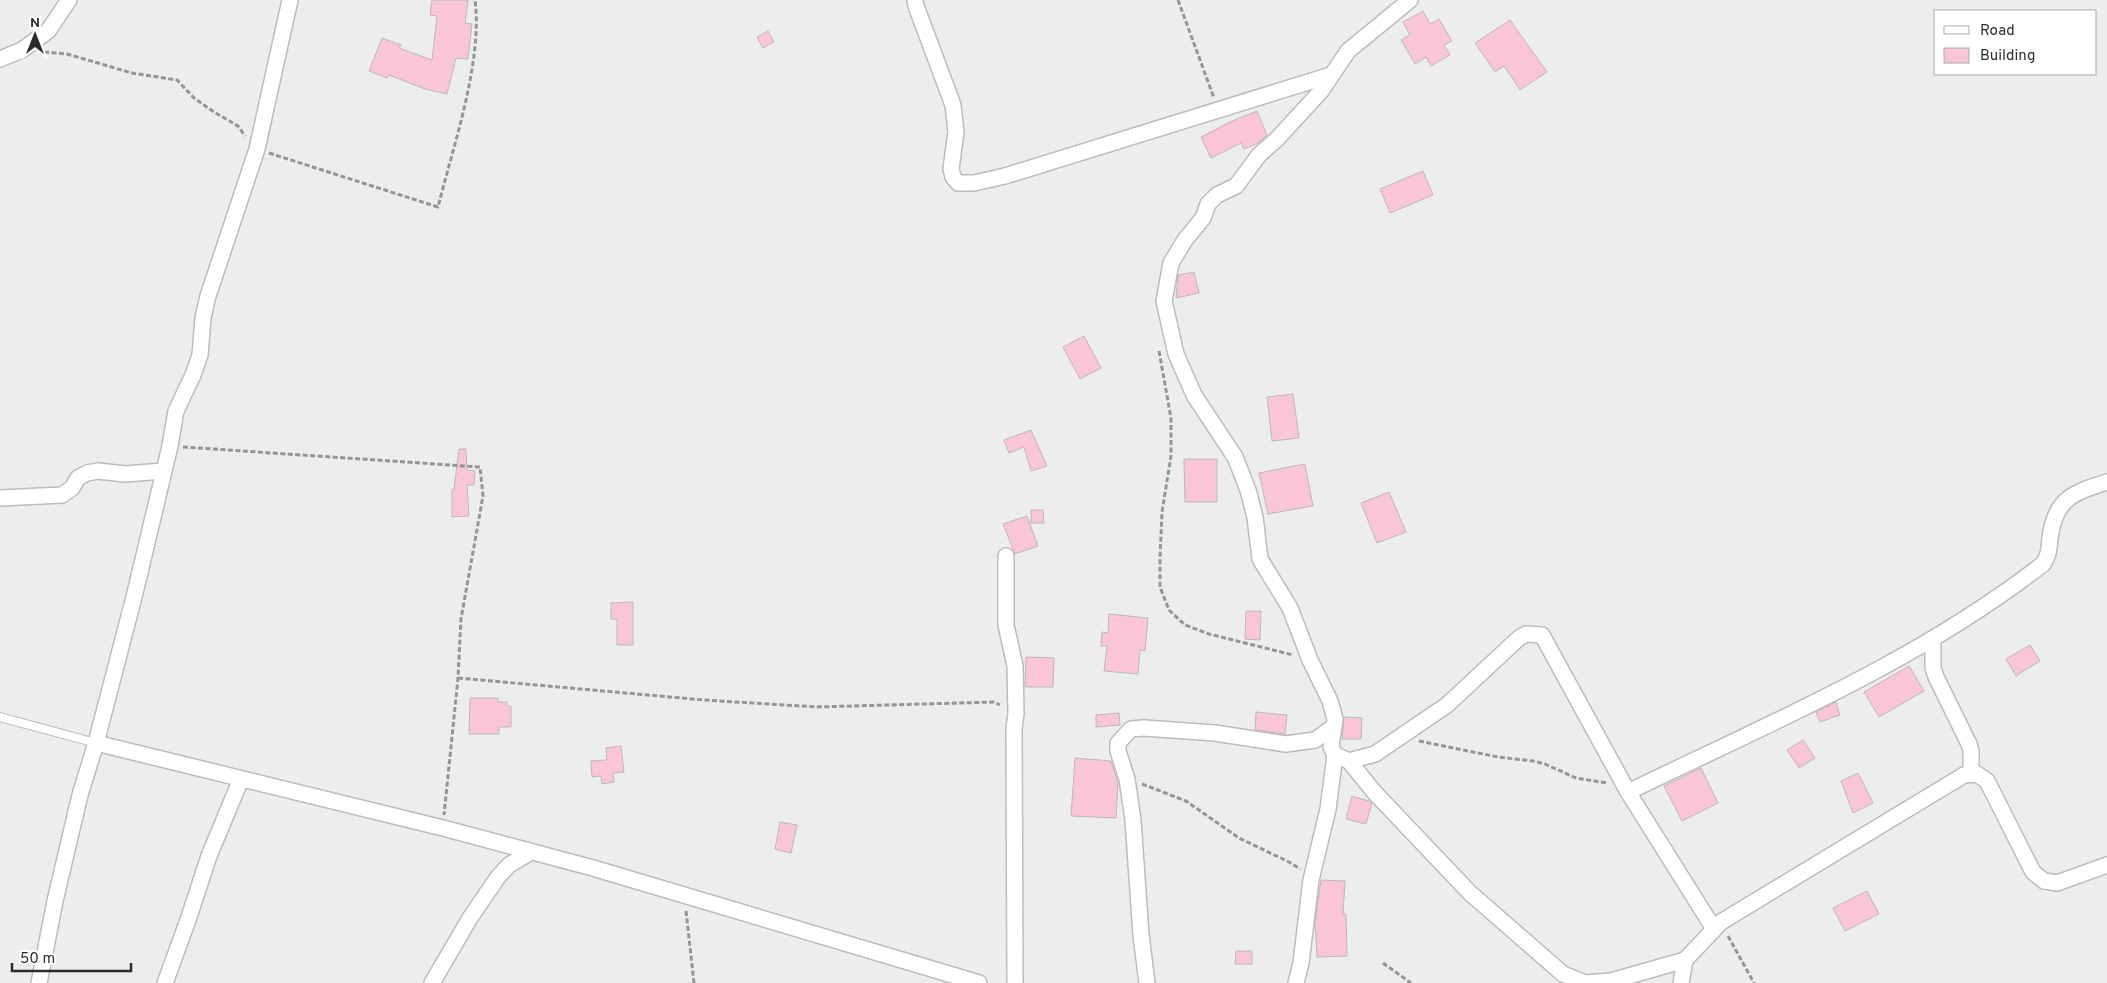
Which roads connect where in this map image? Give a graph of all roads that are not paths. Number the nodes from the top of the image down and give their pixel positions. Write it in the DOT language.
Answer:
graph roads {
  1 [pos="68,0"];
  2 [pos="290,0"];
  3 [pos="916,0"];
  4 [pos="1410,0"];
  5 [pos="0,58"];
  6 [pos="1331,75"];
  7 [pos="163,471"];
  8 [pos="2107,482"];
  9 [pos="0,498"];
  10 [pos="1006,556"];
  11 [pos="1933,640"];
  12 [pos="0,717"];
  13 [pos="1333,728"];
  14 [pos="96,744"];
  15 [pos="1342,758"];
  16 [pos="1971,774"];
  17 [pos="241,779"];
  18 [pos="1626,788"];
  19 [pos="530,852"];
  20 [pos="2107,865"];
  21 [pos="1718,926"];
  22 [pos="1685,960"];
  23 [pos="40,983"];
  24 [pos="165,983"];
  25 [pos="432,983"];
  26 [pos="979,983"];
  27 [pos="1015,983"];
  28 [pos="1147,983"];
  29 [pos="1296,983"];
  30 [pos="1681,983"];
  1 -- 5 [label="street"];
  2 -- 7 [label="street"];
  3 -- 6 [label="street"];
  4 -- 6 [label="street"];
  6 -- 13 [label="street"];
  7 -- 9 [label="street"];
  7 -- 14 [label="street"];
  8 -- 11 [label="street"];
  10 -- 27 [label="street"];
  11 -- 16 [label="street"];
  11 -- 18 [label="street"];
  12 -- 14 [label="lane"];
  13 -- 15 [label="street"];
  13 -- 28 [label="street"];
  14 -- 17 [label="street"];
  14 -- 23 [label="street"];
  15 -- 18 [label="street"];
  15 -- 22 [label="street"];
  15 -- 29 [label="street"];
  16 -- 20 [label="street"];
  16 -- 21 [label="street"];
  17 -- 19 [label="street"];
  17 -- 24 [label="street"];
  18 -- 21 [label="street"];
  19 -- 25 [label="street"];
  19 -- 26 [label="street"];
  21 -- 22 [label="street"];
  22 -- 30 [label="street"];
}
